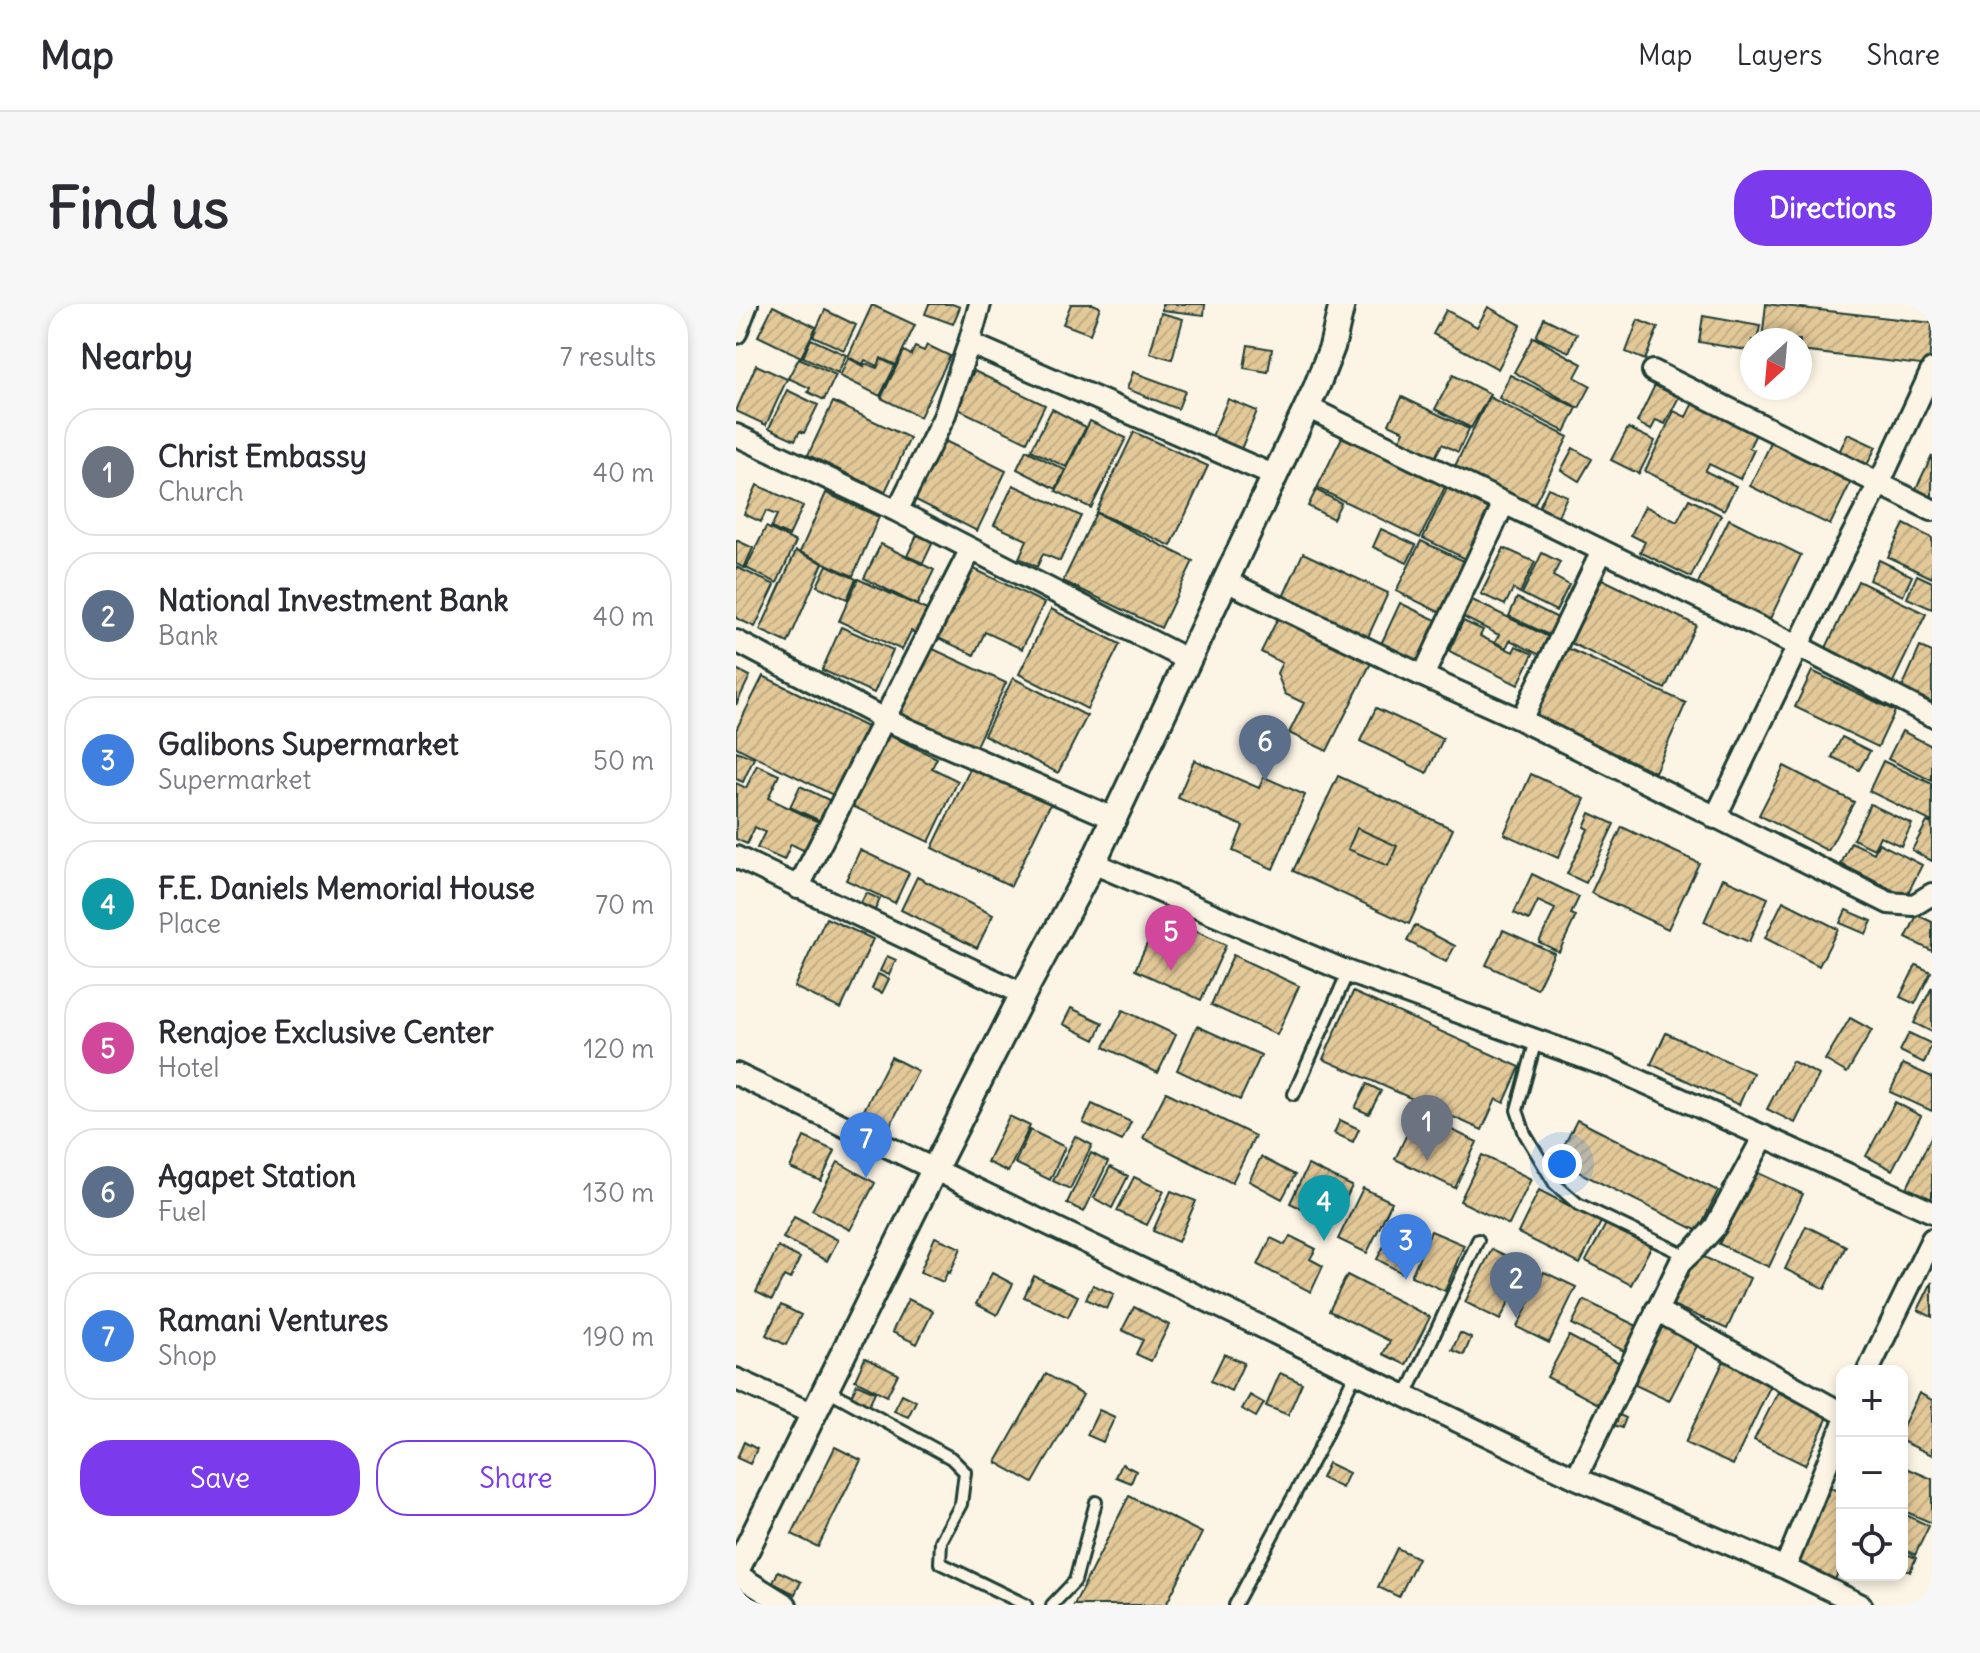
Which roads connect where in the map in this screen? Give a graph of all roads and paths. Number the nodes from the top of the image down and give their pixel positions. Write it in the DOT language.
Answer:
graph roads {
  1 [pos="747,304"];
  2 [pos="980,304"];
  3 [pos="1342,304"];
  4 [pos="736,333"];
  5 [pos="969,343"];
  6 [pos="1932,370"];
  7 [pos="1653,371"];
  8 [pos="1307,407"];
  9 [pos="736,435"];
  10 [pos="1275,476"];
  11 [pos="1879,484"];
  12 [pos="1504,503"];
  13 [pos="1932,510"];
  14 [pos="897,511"];
  15 [pos="971,549"];
  16 [pos="1602,551"];
  17 [pos="1226,581"];
  18 [pos="736,641"];
  19 [pos="1798,646"];
  20 [pos="1188,660"];
  21 [pos="1423,676"];
  22 [pos="1932,716"];
  23 [pos="886,720"];
  24 [pos="1521,720"];
  25 [pos="1113,818"];
  26 [pos="1715,818"];
  27 [pos="736,857"];
  28 [pos="1093,863"];
  29 [pos="798,888"];
  30 [pos="1932,894"];
  31 [pos="1348,972"];
  32 [pos="1023,994"];
  33 [pos="1536,1040"];
  34 [pos="736,1074"];
  35 [pos="1294,1094"];
  36 [pos="1764,1136"];
  37 [pos="934,1170"];
  38 [pos="1932,1212"];
  39 [pos="1932,1239"];
  40 [pos="1478,1240"];
  41 [pos="1687,1256"];
  42 [pos="1656,1310"];
  43 [pos="1871,1365"];
  44 [pos="1356,1372"];
  45 [pos="736,1379"];
  46 [pos="826,1389"];
  47 [pos="1406,1396"];
  48 [pos="1836,1410"];
  49 [pos="813,1414"];
  50 [pos="1838,1437"];
  51 [pos="1576,1478"];
  52 [pos="1096,1502"];
  53 [pos="1785,1568"];
  54 [pos="736,1573"];
  55 [pos="1830,1598"];
  56 [pos="786,1605"];
  57 [pos="1026,1605"];
  58 [pos="1052,1605"];
  59 [pos="1235,1605"];
  60 [pos="1861,1605"];
  1 -- 4 [label="street"];
  2 -- 5 [label="street"];
  3 -- 8 [label="street"];
  5 -- 10 [label="street"];
  5 -- 14 [label="street"];
  6 -- 11 [label="street"];
  7 -- 11 [label="street"];
  8 -- 10 [label="street"];
  8 -- 12 [label="street"];
  9 -- 14 [label="street"];
  10 -- 17 [label="street"];
  11 -- 13 [label="street"];
  11 -- 19 [label="street"];
  12 -- 16 [label="street"];
  12 -- 21 [label="street"];
  14 -- 15 [label="street"];
  15 -- 20 [label="street"];
  15 -- 23 [label="street"];
  16 -- 19 [label="street"];
  16 -- 24 [label="street"];
  17 -- 20 [label="street"];
  17 -- 21 [label="street"];
  18 -- 23 [label="street"];
  19 -- 22 [label="street"];
  19 -- 26 [label="street"];
  20 -- 25 [label="street"];
  21 -- 24 [label="street"];
  23 -- 25 [label="street"];
  23 -- 29 [label="street"];
  24 -- 26 [label="street"];
  25 -- 28 [label="street"];
  26 -- 30 [label="street"];
  27 -- 29 [label="street"];
  28 -- 31 [label="street"];
  28 -- 32 [label="street"];
  29 -- 32 [label="street"];
  31 -- 33 [label="street"];
  31 -- 35 [label="lane"];
  32 -- 37 [label="street"];
  33 -- 36 [label="street"];
  33 -- 41 [label="lane"];
  34 -- 37 [label="street"];
  36 -- 38 [label="street"];
  36 -- 41 [label="street"];
  37 -- 44 [label="street"];
  37 -- 46 [label="street"];
  39 -- 43 [label="street"];
  40 -- 47 [label="lane"];
  41 -- 42 [label="street"];
  42 -- 48 [label="street"];
  42 -- 51 [label="street"];
  44 -- 47 [label="street"];
  44 -- 59 [label="lane"];
  45 -- 49 [label="street"];
  46 -- 49 [label="street"];
  46 -- 57 [label="lane"];
  47 -- 51 [label="street"];
  49 -- 54 [label="street"];
  50 -- 53 [label="street"];
  51 -- 53 [label="street"];
  52 -- 58 [label="lane"];
  53 -- 55 [label="street"];
  54 -- 56 [label="street"];
  55 -- 60 [label="street"];
}
